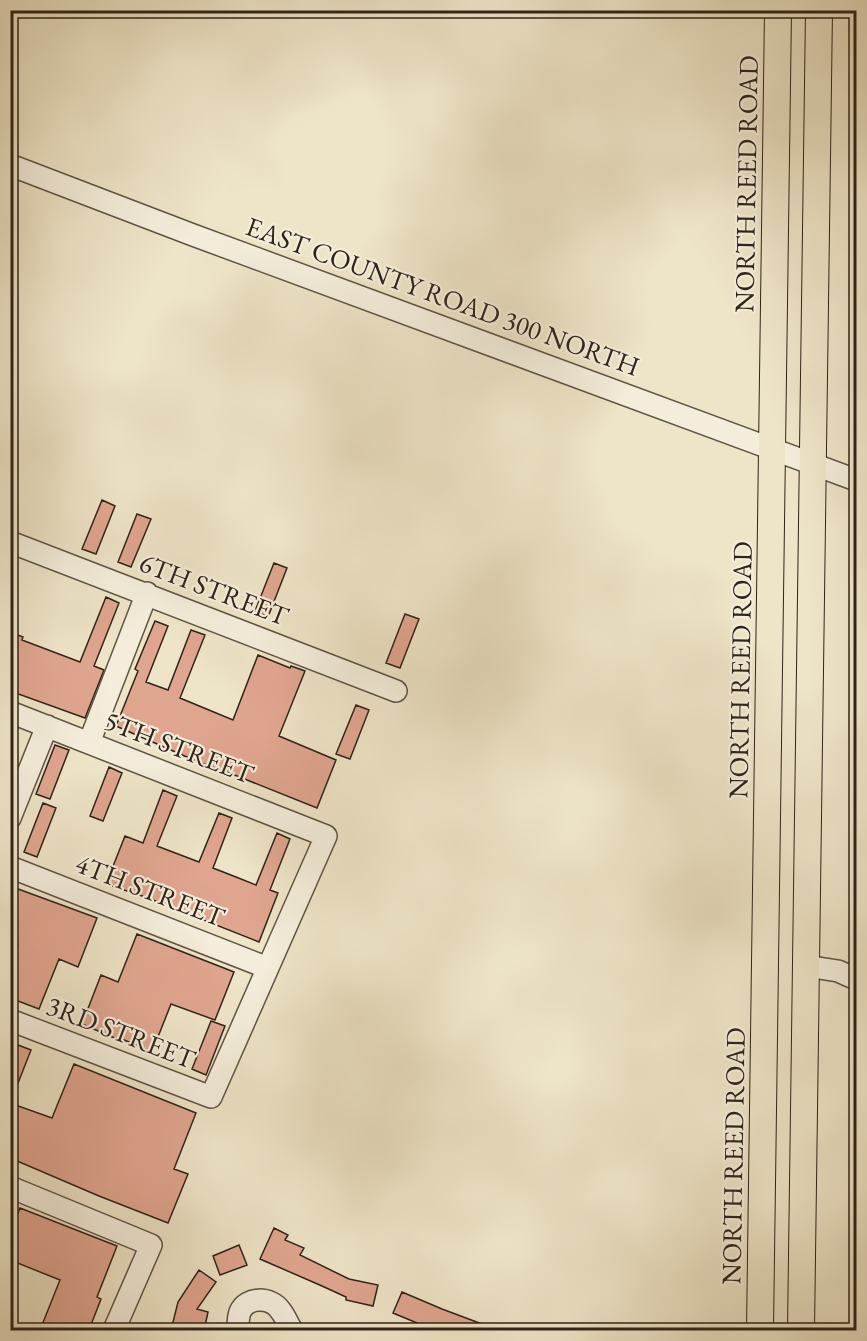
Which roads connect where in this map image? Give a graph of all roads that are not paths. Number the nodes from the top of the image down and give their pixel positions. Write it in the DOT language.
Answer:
graph roads {
  1 [pos="778,10"];
  2 [pos="819,10"];
  3 [pos="10,165"];
  4 [pos="773,448"];
  5 [pos="812,463"];
  6 [pos="856,480"];
  7 [pos="10,542"];
  8 [pos="147,593"];
  9 [pos="396,691"];
  10 [pos="10,712"];
  11 [pos="47,726"];
  12 [pos="89,743"];
  13 [pos="10,819"];
  14 [pos="10,867"];
  15 [pos="806,966"];
  16 [pos="268,968"];
  17 [pos="856,979"];
  18 [pos="10,1020"];
  19 [pos="10,1187"];
  20 [pos="114,1330"];
  21 [pos="238,1330"];
  22 [pos="292,1330"];
  23 [pos="760,1330"];
  24 [pos="801,1330"];
  1 -- 4 [label="main road, NORTH REED ROAD"];
  2 -- 5 [label="main road"];
  3 -- 4 [label="street, EAST COUNTY ROAD 300 NORTH"];
  4 -- 5 [label="street, EAST COUNTY ROAD 300 NORTH"];
  4 -- 23 [label="main road, NORTH REED ROAD"];
  5 -- 6 [label="street, EAST COUNTY ROAD 300 NORTH"];
  5 -- 15 [label="main road"];
  7 -- 8 [label="street, 6TH STREET"];
  8 -- 9 [label="street, 6TH STREET"];
  8 -- 12 [label="street"];
  10 -- 11 [label="street, 5TH STREET"];
  11 -- 12 [label="street, 5TH STREET"];
  11 -- 13 [label="street"];
  12 -- 16 [label="street, 5TH STREET"];
  14 -- 16 [label="street, 4TH STREET"];
  15 -- 17 [label="street"];
  15 -- 24 [label="main road"];
  16 -- 18 [label="street, 3RD STREET"];
  19 -- 20 [label="street"];
  21 -- 22 [label="street"];
}
